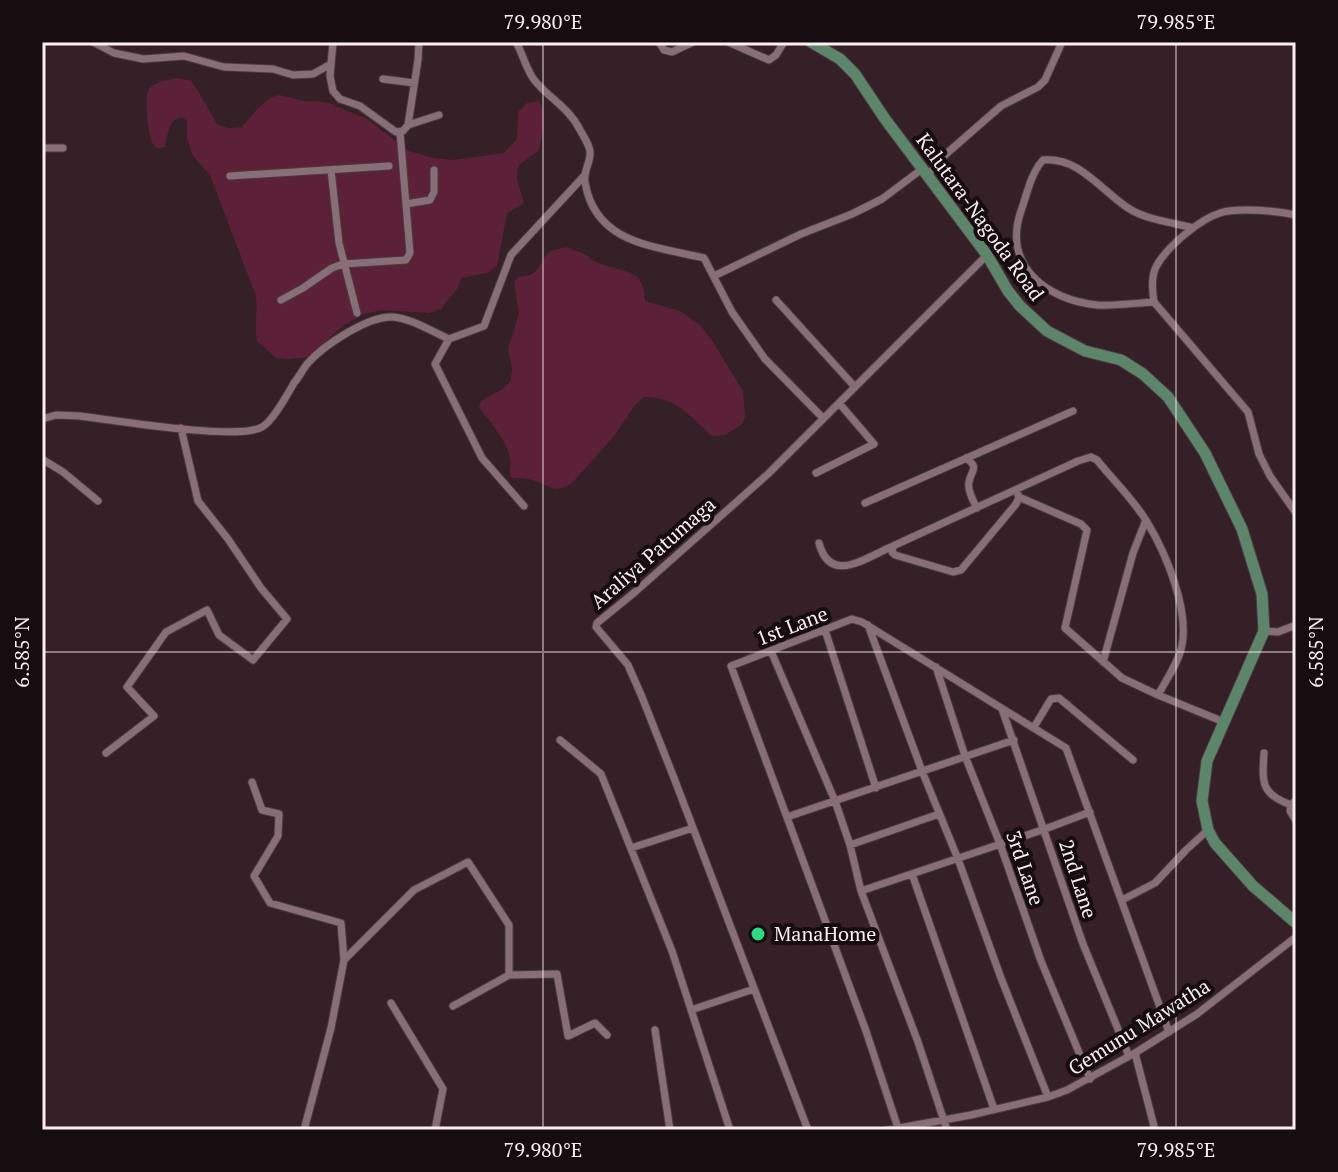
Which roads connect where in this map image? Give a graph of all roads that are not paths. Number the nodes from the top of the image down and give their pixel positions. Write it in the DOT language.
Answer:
graph roads {
  1 [pos="93,42"];
  2 [pos="333,42"];
  3 [pos="419,42"];
  4 [pos="516,42"];
  5 [pos="659,42"];
  6 [pos="693,42"];
  7 [pos="728,42"];
  8 [pos="784,42"];
  9 [pos="811,42"];
  10 [pos="1062,42"];
  11 [pos="331,64"];
  12 [pos="383,79"];
  13 [pos="414,83"];
  14 [pos="439,115"];
  15 [pos="408,125"];
  16 [pos="400,132"];
  17 [pos="42,148"];
  18 [pos="63,148"];
  19 [pos="389,166"];
  20 [pos="331,170"];
  21 [pos="434,170"];
  22 [pos="925,173"];
  23 [pos="230,176"];
  24 [pos="584,176"];
  25 [pos="406,204"];
  26 [pos="1296,215"];
  27 [pos="1193,228"];
  28 [pos="987,255"];
  29 [pos="343,264"];
  30 [pos="714,276"];
  31 [pos="281,300"];
  32 [pos="776,300"];
  33 [pos="1154,302"];
  34 [pos="357,313"];
  35 [pos="449,339"];
  36 [pos="855,387"];
  37 [pos="839,403"];
  38 [pos="1073,411"];
  39 [pos="823,418"];
  40 [pos="42,419"];
  41 [pos="181,428"];
  42 [pos="966,458"];
  43 [pos="42,459"];
  44 [pos="816,473"];
  45 [pos="1018,493"];
  46 [pos="98,501"];
  47 [pos="865,503"];
  48 [pos="524,506"];
  49 [pos="977,508"];
  50 [pos="1296,513"];
  51 [pos="1146,520"];
  52 [pos="819,543"];
  53 [pos="891,547"];
  54 [pos="868,625"];
  55 [pos="1296,625"];
  56 [pos="825,630"];
  57 [pos="1264,631"];
  58 [pos="771,651"];
  59 [pos="1103,662"];
  60 [pos="936,667"];
  61 [pos="1158,695"];
  62 [pos="1002,709"];
  63 [pos="1224,722"];
  64 [pos="1034,727"];
  65 [pos="560,740"];
  66 [pos="1014,740"];
  67 [pos="106,753"];
  68 [pos="1264,753"];
  69 [pos="965,756"];
  70 [pos="1133,760"];
  71 [pos="922,771"];
  72 [pos="252,782"];
  73 [pos="876,788"];
  74 [pos="835,801"];
  75 [pos="1294,803"];
  76 [pos="1090,812"];
  77 [pos="939,814"];
  78 [pos="787,817"];
  79 [pos="1296,821"];
  80 [pos="693,828"];
  81 [pos="1045,829"];
  82 [pos="1208,830"];
  83 [pos="1000,844"];
  84 [pos="850,845"];
  85 [pos="631,848"];
  86 [pos="958,859"];
  87 [pos="912,874"];
  88 [pos="861,891"];
  89 [pos="1122,900"];
  90 [pos="1296,923"];
  91 [pos="1296,937"];
  92 [pos="344,960"];
  93 [pos="509,975"];
  94 [pos="754,989"];
  95 [pos="391,1003"];
  96 [pos="453,1006"];
  97 [pos="691,1010"];
  98 [pos="655,1030"];
  99 [pos="1169,1032"];
  100 [pos="607,1035"];
  101 [pos="1132,1054"];
  102 [pos="1090,1079"];
  103 [pos="1048,1097"];
  104 [pos="994,1109"];
  105 [pos="945,1120"];
  106 [pos="898,1128"];
  107 [pos="304,1130"];
  108 [pos="435,1130"];
  109 [pos="670,1130"];
  110 [pos="730,1130"];
  111 [pos="808,1130"];
  112 [pos="888,1130"];
  113 [pos="947,1130"];
  114 [pos="1155,1130"];
  1 -- 11 [label="street"];
  2 -- 11 [label="street"];
  3 -- 13 [label="street"];
  4 -- 24 [label="street"];
  5 -- 6 [label="street"];
  7 -- 8 [label="street"];
  9 -- 22 [label="main road, Kalutara-Nagoda Road"];
  10 -- 22 [label="street"];
  11 -- 16 [label="street"];
  12 -- 13 [label="street"];
  13 -- 15 [label="street"];
  14 -- 15 [label="street"];
  15 -- 16 [label="street"];
  16 -- 25 [label="street"];
  17 -- 18 [label="street"];
  19 -- 20 [label="street"];
  20 -- 23 [label="street"];
  20 -- 29 [label="street"];
  21 -- 25 [label="street"];
  22 -- 28 [label="main road, Kalutara-Nagoda Road"];
  22 -- 30 [label="street"];
  24 -- 30 [label="street"];
  24 -- 35 [label="street"];
  25 -- 29 [label="street"];
  26 -- 27 [label="street"];
  27 -- 33 [label="street"];
  27 -- 33 [label="street"];
  28 -- 36 [label="street, Araliya Patumaga"];
  28 -- 57 [label="main road, Kalutara-Nagoda Road"];
  29 -- 31 [label="street"];
  29 -- 34 [label="street"];
  30 -- 39 [label="street"];
  32 -- 36 [label="street"];
  33 -- 50 [label="street"];
  35 -- 41 [label="street"];
  35 -- 48 [label="street"];
  36 -- 37 [label="street, Araliya Patumaga"];
  37 -- 39 [label="street, Araliya Patumaga"];
  37 -- 44 [label="street"];
  38 -- 42 [label="street"];
  39 -- 80 [label="street, Araliya Patumaga"];
  40 -- 41 [label="street"];
  41 -- 67 [label="street"];
  42 -- 47 [label="street"];
  42 -- 49 [label="street"];
  43 -- 46 [label="street"];
  45 -- 49 [label="street"];
  45 -- 51 [label="street"];
  45 -- 53 [label="street"];
  45 -- 59 [label="street"];
  49 -- 53 [label="street"];
  51 -- 59 [label="street"];
  51 -- 61 [label="street"];
  52 -- 53 [label="street"];
  54 -- 56 [label="street, 1st Lane"];
  54 -- 60 [label="street"];
  54 -- 71 [label="street"];
  55 -- 57 [label="street"];
  56 -- 58 [label="street, 1st Lane"];
  56 -- 73 [label="street"];
  57 -- 63 [label="main road, Kalutara-Nagoda Road"];
  58 -- 74 [label="street"];
  58 -- 78 [label="street, 1st Lane"];
  59 -- 61 [label="street"];
  60 -- 62 [label="street"];
  60 -- 69 [label="street, 3rd Lane"];
  61 -- 63 [label="street"];
  62 -- 64 [label="street"];
  62 -- 66 [label="street, 2nd Lane"];
  63 -- 82 [label="main road, Kalutara-Nagoda Road"];
  64 -- 70 [label="street"];
  64 -- 76 [label="street"];
  65 -- 85 [label="street"];
  66 -- 69 [label="street"];
  66 -- 81 [label="street, 2nd Lane"];
  68 -- 75 [label="street"];
  69 -- 71 [label="street"];
  69 -- 83 [label="street, 3rd Lane"];
  71 -- 73 [label="street"];
  71 -- 77 [label="street"];
  72 -- 92 [label="street"];
  73 -- 74 [label="street"];
  74 -- 78 [label="street"];
  74 -- 84 [label="street"];
  75 -- 79 [label="street"];
  76 -- 81 [label="street"];
  76 -- 89 [label="street"];
  77 -- 84 [label="street"];
  77 -- 86 [label="street"];
  78 -- 106 [label="street, 1st Lane"];
  80 -- 85 [label="street"];
  80 -- 94 [label="street, Araliya Patumaga"];
  81 -- 83 [label="street"];
  81 -- 101 [label="street, 2nd Lane"];
  82 -- 89 [label="street"];
  82 -- 90 [label="main road, Kalutara-Nagoda Road"];
  83 -- 86 [label="street"];
  83 -- 102 [label="street, 3rd Lane"];
  84 -- 88 [label="street"];
  85 -- 97 [label="street"];
  86 -- 87 [label="street"];
  86 -- 103 [label="street"];
  87 -- 88 [label="street"];
  87 -- 104 [label="street"];
  88 -- 105 [label="street"];
  89 -- 99 [label="street"];
  91 -- 99 [label="street, Gemunu Mawatha"];
  92 -- 93 [label="street"];
  92 -- 107 [label="street"];
  93 -- 96 [label="street"];
  93 -- 100 [label="street"];
  94 -- 97 [label="street"];
  94 -- 111 [label="street, Araliya Patumaga"];
  95 -- 108 [label="street"];
  97 -- 110 [label="street"];
  98 -- 109 [label="street"];
  99 -- 101 [label="street, Gemunu Mawatha"];
  101 -- 102 [label="street, Gemunu Mawatha"];
  101 -- 114 [label="street, 2nd Lane"];
  102 -- 103 [label="street, Gemunu Mawatha"];
  103 -- 104 [label="street, Gemunu Mawatha"];
  104 -- 105 [label="street, Gemunu Mawatha"];
  105 -- 106 [label="street, Gemunu Mawatha"];
  105 -- 113 [label="street"];
  106 -- 112 [label="street, Gemunu Mawatha"];
}
